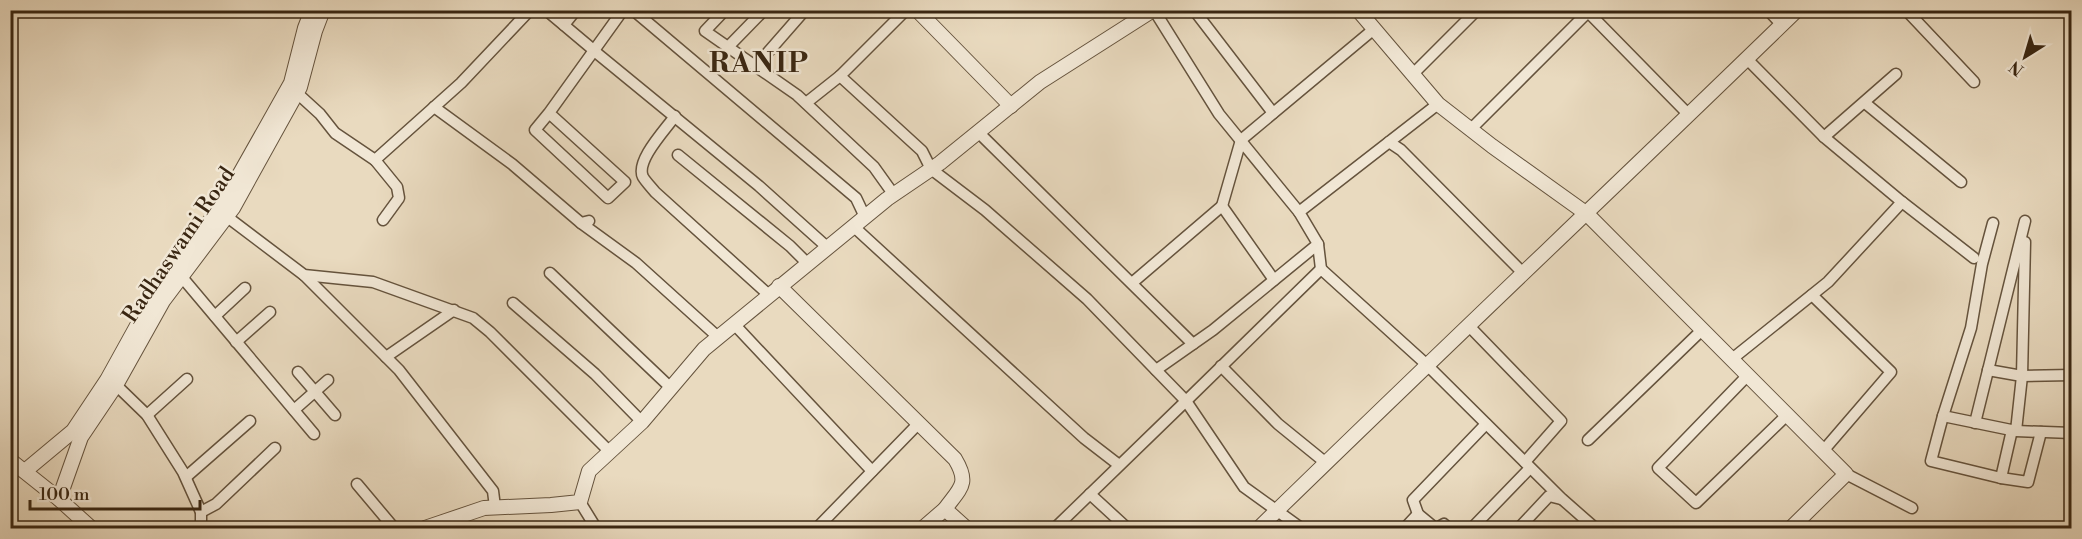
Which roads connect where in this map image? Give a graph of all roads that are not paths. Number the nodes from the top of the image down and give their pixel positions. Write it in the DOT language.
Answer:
graph roads {
  1 [pos="312,10"];
  2 [pos="323,10"];
  3 [pos="530,10"];
  4 [pos="546,10"];
  5 [pos="576,10"];
  6 [pos="624,10"];
  7 [pos="633,10"];
  8 [pos="725,10"];
  9 [pos="764,10"];
  10 [pos="805,10"];
  11 [pos="906,10"];
  12 [pos="917,10"];
  13 [pos="1153,10"];
  14 [pos="1194,10"];
  15 [pos="1477,10"];
  16 [pos="1768,10"];
  17 [pos="1797,10"];
  18 [pos="1906,10"];
  19 [pos="1367,17"];
  20 [pos="1782,25"];
  21 [pos="564,26"];
  22 [pos="728,47"];
  23 [pos="592,49"];
  24 [pos="1747,59"];
  25 [pos="756,66"];
  26 [pos="1413,74"];
  27 [pos="1896,74"];
  28 [pos="840,76"];
  29 [pos="1974,82"];
  30 [pos="297,93"];
  31 [pos="806,103"];
  32 [pos="1865,103"];
  33 [pos="1438,104"];
  34 [pos="1011,106"];
  35 [pos="434,107"];
  36 [pos="549,113"];
  37 [pos="1273,113"];
  38 [pos="1689,115"];
  39 [pos="675,116"];
  40 [pos="1471,129"];
  41 [pos="978,132"];
  42 [pos="1824,137"];
  43 [pos="1241,140"];
  44 [pos="1389,142"];
  45 [pos="678,155"];
  46 [pos="375,160"];
  47 [pos="931,169"];
  48 [pos="1961,182"];
  49 [pos="894,195"];
  50 [pos="1902,202"];
  51 [pos="1222,206"];
  52 [pos="1299,212"];
  53 [pos="1587,213"];
  54 [pos="226,216"];
  55 [pos="865,217"];
  56 [pos="383,220"];
  57 [pos="1993,223"];
  58 [pos="853,226"];
  59 [pos="1318,244"];
  60 [pos="827,247"];
  61 [pos="1974,258"];
  62 [pos="807,263"];
  63 [pos="1321,269"];
  64 [pos="550,273"];
  65 [pos="1524,273"];
  66 [pos="304,275"];
  67 [pos="182,276"];
  68 [pos="1274,280"];
  69 [pos="1132,283"];
  70 [pos="245,288"];
  71 [pos="774,291"];
  72 [pos="1812,295"];
  73 [pos="513,303"];
  74 [pos="454,310"];
  75 [pos="270,312"];
  76 [pos="215,316"];
  77 [pos="734,324"];
  78 [pos="1468,326"];
  79 [pos="1702,330"];
  80 [pos="718,337"];
  81 [pos="236,342"];
  82 [pos="1193,344"];
  83 [pos="386,357"];
  84 [pos="1732,360"];
  85 [pos="1426,364"];
  86 [pos="1221,366"];
  87 [pos="1156,370"];
  88 [pos="1988,370"];
  89 [pos="298,372"];
  90 [pos="1748,375"];
  91 [pos="2072,375"];
  92 [pos="2022,376"];
  93 [pos="187,380"];
  94 [pos="328,380"];
  95 [pos="116,385"];
  96 [pos="671,388"];
  97 [pos="315,392"];
  98 [pos="1186,401"];
  99 [pos="294,410"];
  100 [pos="147,415"];
  101 [pos="335,415"];
  102 [pos="1787,415"];
  103 [pos="1943,416"];
  104 [pos="250,421"];
  105 [pos="642,423"];
  106 [pos="919,423"];
  107 [pos="1974,423"];
  108 [pos="1486,424"];
  109 [pos="2014,430"];
  110 [pos="2041,432"];
  111 [pos="2072,433"];
  112 [pos="314,434"];
  113 [pos="1588,440"];
  114 [pos="275,448"];
  115 [pos="1823,451"];
  116 [pos="610,452"];
  117 [pos="10,460"];
  118 [pos="1326,463"];
  119 [pos="1119,465"];
  120 [pos="1527,465"];
  121 [pos="25,471"];
  122 [pos="873,471"];
  123 [pos="1846,474"];
  124 [pos="186,477"];
  125 [pos="2001,477"];
  126 [pos="357,484"];
  127 [pos="1090,494"];
  128 [pos="59,499"];
  129 [pos="1562,499"];
  130 [pos="580,502"];
  131 [pos="495,507"];
  132 [pos="1912,508"];
  133 [pos="945,509"];
  134 [pos="1278,510"];
  135 [pos="201,512"];
  136 [pos="1418,514"];
  137 [pos="92,528"];
  138 [pos="201,528"];
  139 [pos="394,528"];
  140 [pos="425,528"];
  141 [pos="596,528"];
  142 [pos="817,528"];
  143 [pos="923,528"];
  144 [pos="966,528"];
  145 [pos="1055,528"];
  146 [pos="1127,528"];
  147 [pos="1259,528"];
  148 [pos="1301,528"];
  149 [pos="1405,528"];
  150 [pos="1436,528"];
  151 [pos="1448,528"];
  152 [pos="1472,528"];
  153 [pos="1518,528"];
  154 [pos="1595,528"];
  155 [pos="1792,528"];
  1 -- 121 [label="street, Radhaswami Road"];
  2 -- 30 [label="street, Radhaswami Road"];
  3 -- 35 [label="street"];
  4 -- 21 [label="street"];
  5 -- 21 [label="street"];
  6 -- 23 [label="street"];
  7 -- 55 [label="street"];
  8 -- 22 [label="street"];
  9 -- 22 [label="street"];
  10 -- 25 [label="street"];
  11 -- 28 [label="street"];
  12 -- 34 [label="street"];
  13 -- 34 [label="street"];
  13 -- 43 [label="street"];
  14 -- 37 [label="street"];
  15 -- 26 [label="street"];
  16 -- 20 [label="street"];
  17 -- 20 [label="street"];
  18 -- 29 [label="street"];
  19 -- 26 [label="street"];
  19 -- 37 [label="street"];
  20 -- 24 [label="street"];
  21 -- 23 [label="street"];
  22 -- 25 [label="street"];
  23 -- 36 [label="street"];
  23 -- 39 [label="street"];
  24 -- 38 [label="street"];
  24 -- 42 [label="street"];
  25 -- 31 [label="street"];
  26 -- 33 [label="street"];
  27 -- 32 [label="street"];
  28 -- 31 [label="street"];
  28 -- 47 [label="street"];
  30 -- 46 [label="street"];
  30 -- 54 [label="street, Radhaswami Road"];
  31 -- 49 [label="street"];
  32 -- 42 [label="street"];
  32 -- 48 [label="street"];
  33 -- 40 [label="street"];
  33 -- 44 [label="street"];
  34 -- 41 [label="street"];
  35 -- 46 [label="street"];
  35 -- 80 [label="street"];
  36 -- 36 [label="street"];
  37 -- 43 [label="street"];
  38 -- 40 [label="street"];
  38 -- 53 [label="street"];
  39 -- 60 [label="street"];
  39 -- 71 [label="street"];
  40 -- 53 [label="street"];
  41 -- 47 [label="street"];
  41 -- 69 [label="street"];
  42 -- 50 [label="street"];
  43 -- 51 [label="street"];
  43 -- 52 [label="street"];
  44 -- 52 [label="street"];
  44 -- 65 [label="street"];
  45 -- 62 [label="street"];
  46 -- 56 [label="street"];
  47 -- 49 [label="street"];
  47 -- 87 [label="street"];
  49 -- 55 [label="street"];
  50 -- 61 [label="street"];
  50 -- 72 [label="street"];
  51 -- 68 [label="street"];
  51 -- 69 [label="street"];
  52 -- 59 [label="street"];
  53 -- 65 [label="street"];
  53 -- 79 [label="street"];
  54 -- 66 [label="street"];
  54 -- 67 [label="street, Radhaswami Road"];
  55 -- 58 [label="street"];
  57 -- 103 [label="street"];
  58 -- 60 [label="street"];
  58 -- 119 [label="street"];
  59 -- 63 [label="street"];
  59 -- 68 [label="street"];
  60 -- 62 [label="street"];
  62 -- 71 [label="street"];
  63 -- 85 [label="street"];
  63 -- 86 [label="street"];
  64 -- 96 [label="street"];
  65 -- 78 [label="street"];
  66 -- 74 [label="street"];
  66 -- 83 [label="street"];
  67 -- 76 [label="street"];
  67 -- 95 [label="street, Radhaswami Road"];
  68 -- 82 [label="street"];
  69 -- 82 [label="street"];
  70 -- 76 [label="street"];
  71 -- 77 [label="street"];
  71 -- 106 [label="street"];
  72 -- 84 [label="street"];
  72 -- 115 [label="street"];
  73 -- 105 [label="street"];
  74 -- 83 [label="street"];
  74 -- 116 [label="street"];
  75 -- 81 [label="street"];
  76 -- 81 [label="street"];
  77 -- 80 [label="street"];
  77 -- 122 [label="street"];
  78 -- 85 [label="street"];
  78 -- 120 [label="street"];
  79 -- 84 [label="street"];
  79 -- 113 [label="street"];
  80 -- 96 [label="street"];
  81 -- 99 [label="street"];
  82 -- 87 [label="street"];
  83 -- 131 [label="street"];
  84 -- 90 [label="street"];
  85 -- 108 [label="street"];
  85 -- 118 [label="street"];
  86 -- 98 [label="street"];
  86 -- 118 [label="street"];
  87 -- 98 [label="street"];
  88 -- 92 [label="street"];
  88 -- 92 [label="street"];
  88 -- 107 [label="street"];
  89 -- 97 [label="street"];
  90 -- 102 [label="street"];
  90 -- 102 [label="street"];
  91 -- 92 [label="street"];
  92 -- 109 [label="street"];
  93 -- 100 [label="street"];
  94 -- 97 [label="street"];
  95 -- 100 [label="street"];
  95 -- 128 [label="street, Radhaswami Road"];
  96 -- 105 [label="street"];
  97 -- 99 [label="street"];
  97 -- 101 [label="street"];
  98 -- 119 [label="street"];
  98 -- 134 [label="street"];
  99 -- 112 [label="street"];
  100 -- 124 [label="street"];
  102 -- 115 [label="street"];
  103 -- 107 [label="street"];
  103 -- 125 [label="street"];
  104 -- 124 [label="street"];
  105 -- 116 [label="street"];
  106 -- 122 [label="street"];
  106 -- 133 [label="street"];
  107 -- 109 [label="street"];
  108 -- 120 [label="street"];
  108 -- 136 [label="street"];
  109 -- 110 [label="street"];
  109 -- 125 [label="street"];
  110 -- 111 [label="street"];
  110 -- 125 [label="street"];
  114 -- 135 [label="street"];
  115 -- 123 [label="street"];
  116 -- 130 [label="street"];
  117 -- 121 [label="street"];
  118 -- 134 [label="street"];
  119 -- 127 [label="street"];
  120 -- 129 [label="street"];
  120 -- 152 [label="street"];
  121 -- 128 [label="street"];
  122 -- 142 [label="street"];
  123 -- 132 [label="street"];
  123 -- 155 [label="street"];
  124 -- 135 [label="street"];
  126 -- 139 [label="street"];
  127 -- 145 [label="street"];
  127 -- 146 [label="street"];
  128 -- 137 [label="street"];
  129 -- 153 [label="street"];
  129 -- 154 [label="street"];
  130 -- 131 [label="street"];
  130 -- 141 [label="street"];
  131 -- 140 [label="street"];
  133 -- 143 [label="street"];
  133 -- 144 [label="street"];
  134 -- 147 [label="street"];
  134 -- 148 [label="street"];
  135 -- 138 [label="street"];
  136 -- 149 [label="street"];
  136 -- 150 [label="street"];
  150 -- 151 [label="street"];
}
